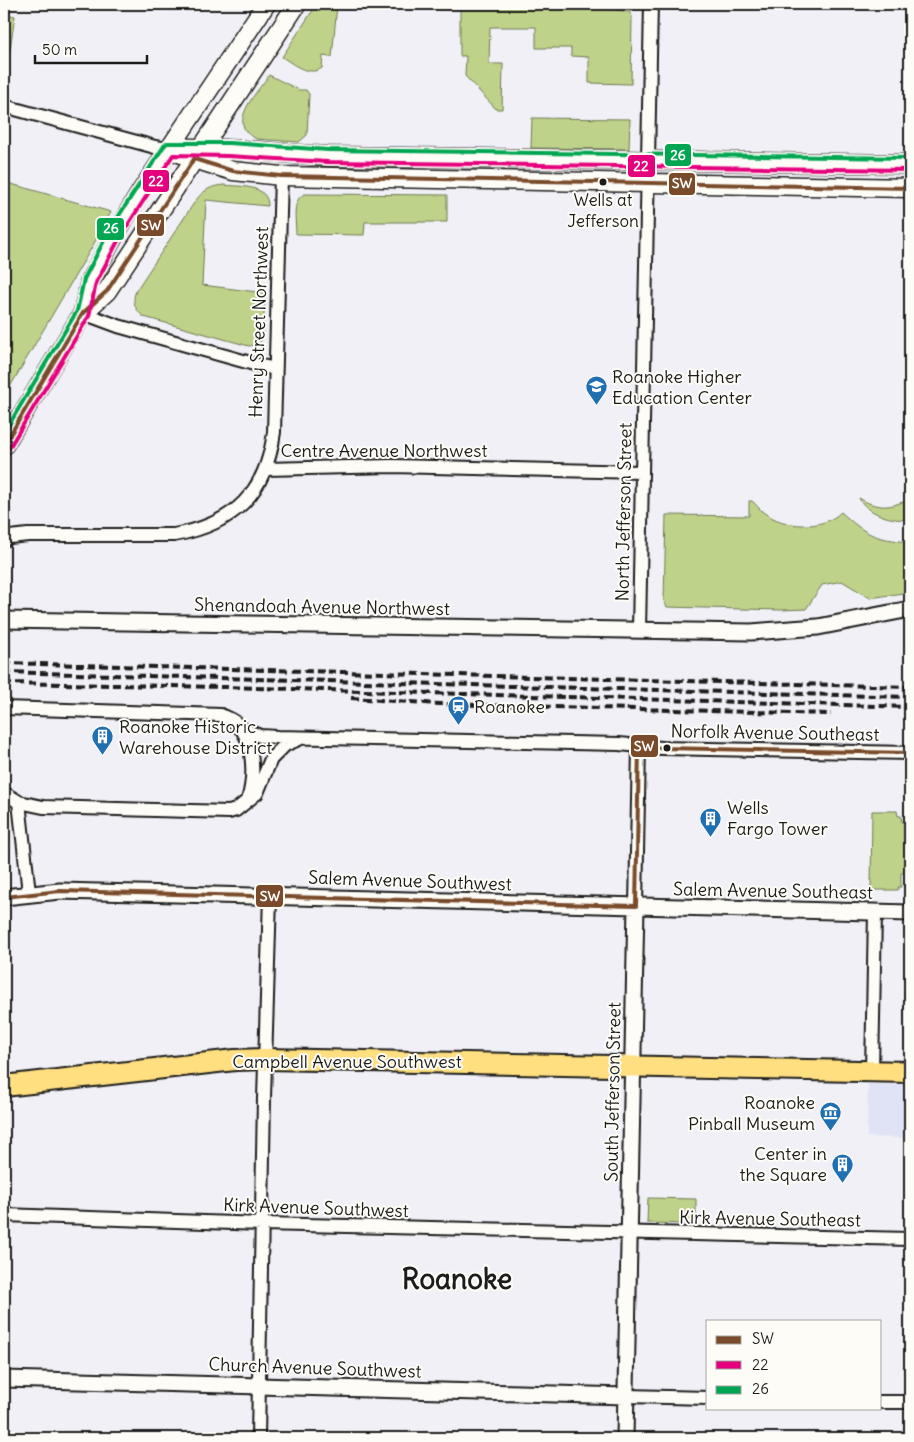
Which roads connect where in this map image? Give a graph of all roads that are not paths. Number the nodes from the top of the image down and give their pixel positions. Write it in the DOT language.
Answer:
graph roads {
  1 [pos="266,4"];
  2 [pos="297,4"];
  3 [pos="651,4"];
  4 [pos="4,106"];
  5 [pos="169,148"];
  6 [pos="199,153"];
  7 [pos="648,160"];
  8 [pos="910,164"];
  9 [pos="281,176"];
  10 [pos="648,182"];
  11 [pos="910,188"];
  12 [pos="83,313"];
  13 [pos="276,369"];
  14 [pos="4,445"];
  15 [pos="266,469"];
  16 [pos="641,472"];
  17 [pos="4,540"];
  18 [pos="910,609"];
  19 [pos="4,620"];
  20 [pos="639,631"];
  21 [pos="4,708"];
  22 [pos="240,728"];
  23 [pos="303,737"];
  24 [pos="639,746"];
  25 [pos="910,753"];
  26 [pos="4,793"];
  27 [pos="20,802"];
  28 [pos="247,802"];
  29 [pos="29,893"];
  30 [pos="270,896"];
  31 [pos="4,897"];
  32 [pos="636,906"];
  33 [pos="875,912"];
  34 [pos="910,913"];
  35 [pos="266,1059"];
  36 [pos="632,1066"];
  37 [pos="872,1071"];
  38 [pos="910,1072"];
  39 [pos="4,1086"];
  40 [pos="4,1215"];
  41 [pos="262,1224"];
  42 [pos="628,1234"];
  43 [pos="910,1240"];
  44 [pos="4,1379"];
  45 [pos="258,1385"];
  46 [pos="626,1396"];
  47 [pos="706,1398"];
  48 [pos="882,1402"];
  49 [pos="910,1402"];
  50 [pos="258,1438"];
  51 [pos="625,1438"];
  1 -- 5 [label="main road"];
  2 -- 6 [label="main road"];
  3 -- 7 [label="street, North Jefferson Street"];
  4 -- 5 [label="street"];
  5 -- 6 [label="main road"];
  5 -- 12 [label="main road"];
  6 -- 7 [label="main road"];
  6 -- 9 [label="main road"];
  6 -- 12 [label="main road"];
  7 -- 8 [label="main road"];
  7 -- 10 [label="street, North Jefferson Street"];
  9 -- 10 [label="main road"];
  9 -- 13 [label="street, Henry Street Northwest"];
  10 -- 11 [label="main road"];
  10 -- 16 [label="street, North Jefferson Street"];
  12 -- 13 [label="street"];
  12 -- 14 [label="main road"];
  13 -- 15 [label="street, Henry Street Northwest"];
  15 -- 16 [label="street, Centre Avenue Northwest"];
  15 -- 17 [label="street, Centre Avenue Northwest"];
  16 -- 20 [label="street, North Jefferson Street"];
  18 -- 20 [label="street, Shenandoah Avenue Northwest"];
  19 -- 20 [label="street, Shenandoah Avenue Northwest"];
  21 -- 22 [label="street, Norfolk Avenue Southeast"];
  22 -- 23 [label="street, Norfolk Avenue Southeast"];
  22 -- 28 [label="street"];
  23 -- 24 [label="street, Norfolk Avenue Southeast"];
  23 -- 28 [label="street"];
  24 -- 25 [label="street, Norfolk Avenue Southeast"];
  24 -- 32 [label="street, South Jefferson Street"];
  26 -- 27 [label="street"];
  27 -- 28 [label="street"];
  27 -- 29 [label="street"];
  29 -- 30 [label="street, Salem Avenue Southwest"];
  29 -- 31 [label="street, Salem Avenue Southwest"];
  30 -- 32 [label="street, Salem Avenue Southwest"];
  30 -- 35 [label="street"];
  32 -- 33 [label="street, Salem Avenue Southeast"];
  32 -- 36 [label="street, South Jefferson Street"];
  33 -- 34 [label="street, Salem Avenue Southeast"];
  33 -- 37 [label="street"];
  35 -- 36 [label="main road, Campbell Avenue Southwest"];
  35 -- 39 [label="main road, Campbell Avenue Southwest"];
  35 -- 41 [label="street"];
  36 -- 37 [label="main road, Campbell Avenue Southwest"];
  36 -- 42 [label="street, South Jefferson Street"];
  37 -- 38 [label="main road, Campbell Avenue Southwest"];
  40 -- 41 [label="street, Kirk Avenue Southwest"];
  41 -- 42 [label="street, Kirk Avenue Southwest"];
  41 -- 45 [label="street"];
  42 -- 43 [label="street, Kirk Avenue Southeast"];
  42 -- 46 [label="street, South Jefferson Street"];
  44 -- 45 [label="street, Church Avenue Southwest"];
  45 -- 46 [label="street, Church Avenue Southwest"];
  45 -- 50 [label="street"];
  46 -- 47 [label="street"];
  46 -- 51 [label="street, South Jefferson Street"];
  48 -- 49 [label="street"];
}
